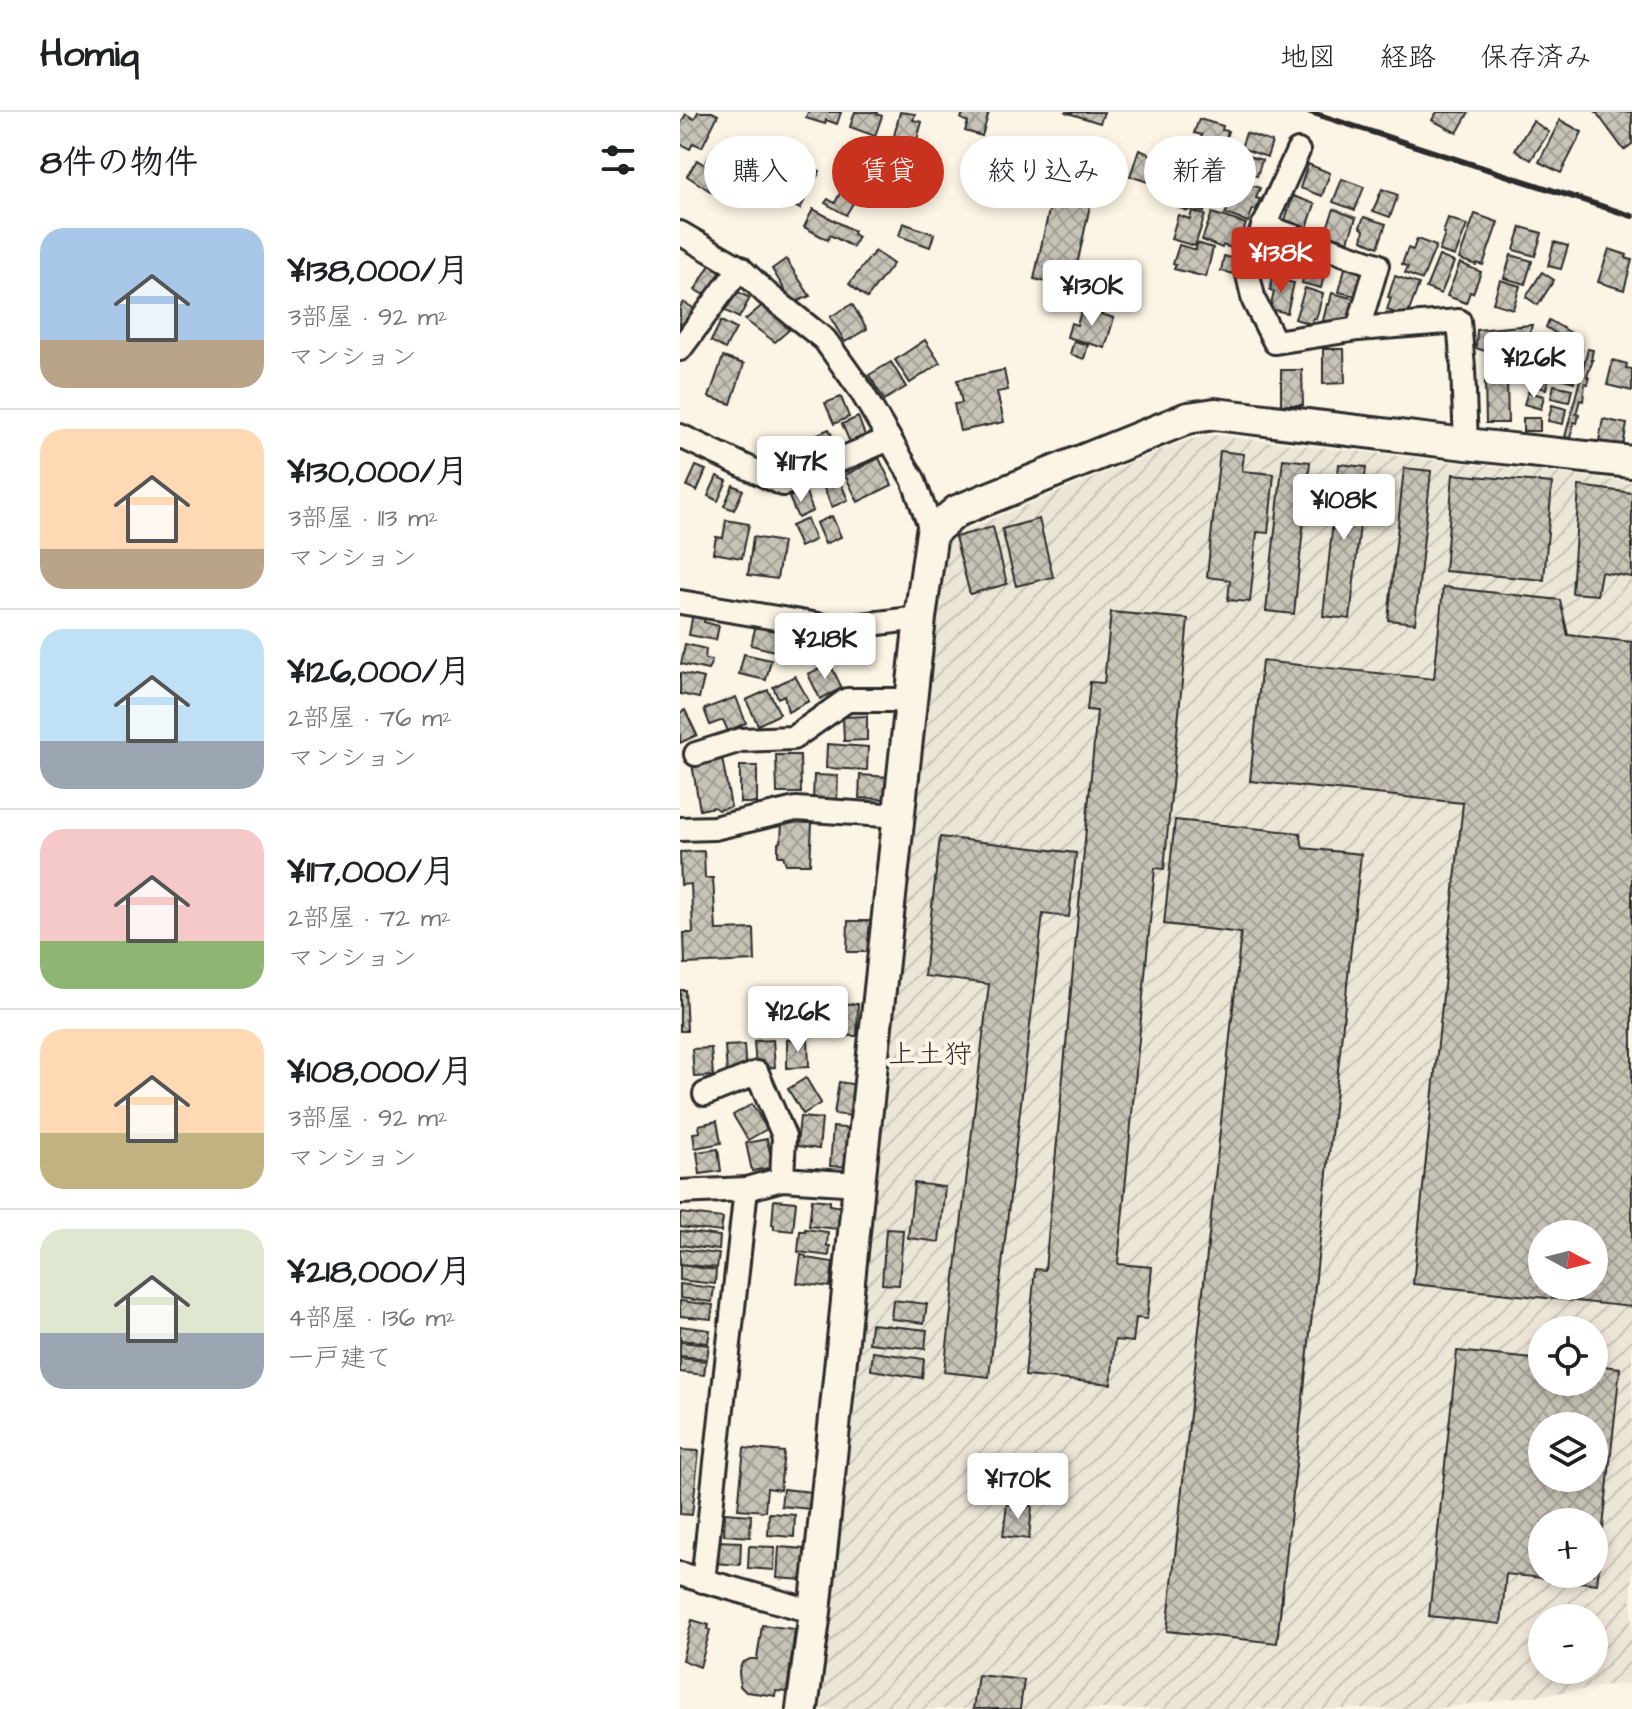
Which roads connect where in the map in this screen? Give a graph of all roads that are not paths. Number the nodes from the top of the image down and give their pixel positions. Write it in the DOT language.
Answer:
graph roads {
  1 [pos="1298,151"];
  2 [pos="1263,226"];
  3 [pos="680,233"];
  4 [pos="740,268"];
  5 [pos="1358,329"];
  6 [pos="680,349"];
  7 [pos="680,436"];
  8 [pos="889,439"];
  9 [pos="1466,444"];
  10 [pos="1632,462"];
  11 [pos="932,532"];
  12 [pos="680,602"];
  13 [pos="920,618"];
  14 [pos="912,700"];
  15 [pos="696,754"];
  16 [pos="899,816"];
  17 [pos="680,829"];
  18 [pos="705,1094"];
  19 [pos="782,1179"];
  20 [pos="859,1184"];
  21 [pos="746,1189"];
  22 [pos="680,1192"];
  23 [pos="680,1574"];
  24 [pos="703,1581"];
  25 [pos="815,1612"];
  26 [pos="802,1709"];
  1 -- 2 [label="street"];
  2 -- 5 [label="street"];
  2 -- 5 [label="street"];
  3 -- 4 [label="street"];
  4 -- 6 [label="street"];
  4 -- 8 [label="street"];
  5 -- 9 [label="street"];
  7 -- 8 [label="street"];
  8 -- 11 [label="street"];
  9 -- 10 [label="street"];
  9 -- 11 [label="street"];
  11 -- 13 [label="street"];
  12 -- 13 [label="street"];
  13 -- 14 [label="street"];
  14 -- 15 [label="street"];
  14 -- 16 [label="street"];
  16 -- 17 [label="street"];
  16 -- 20 [label="street"];
  18 -- 19 [label="street"];
  19 -- 20 [label="street"];
  19 -- 21 [label="street"];
  20 -- 25 [label="street"];
  21 -- 22 [label="street"];
  21 -- 24 [label="street"];
  23 -- 24 [label="street"];
  24 -- 25 [label="street"];
  25 -- 26 [label="street"];
}
